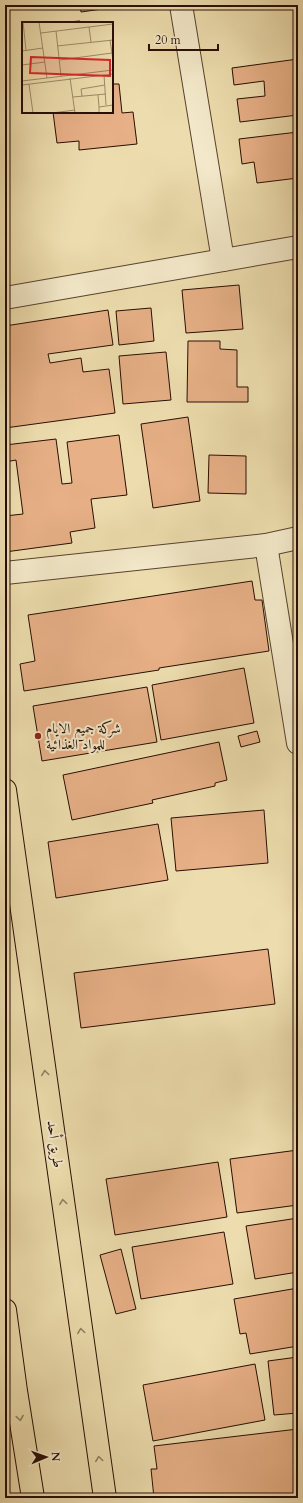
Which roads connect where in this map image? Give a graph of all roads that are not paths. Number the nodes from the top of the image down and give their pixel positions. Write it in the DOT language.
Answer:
graph roads {
  1 [pos="181,5"];
  2 [pos="298,247"];
  3 [pos="223,260"];
  4 [pos="5,298"];
  5 [pos="298,538"];
  6 [pos="266,545"];
  7 [pos="5,573"];
  8 [pos="298,743"];
  9 [pos="5,790"];
  10 [pos="5,1310"];
  11 [pos="10,1392"];
  12 [pos="33,1498"];
  13 [pos="105,1498"];
  1 -- 3 [label="street"];
  2 -- 3 [label="street"];
  3 -- 4 [label="street"];
  5 -- 6 [label="street"];
  6 -- 7 [label="street"];
  6 -- 8 [label="street"];
  13 -- 9 [label="main road, طريق أحد, one-way"];
  10 -- 11 [label="main road"];
  11 -- 12 [label="main road, one-way"];
}
